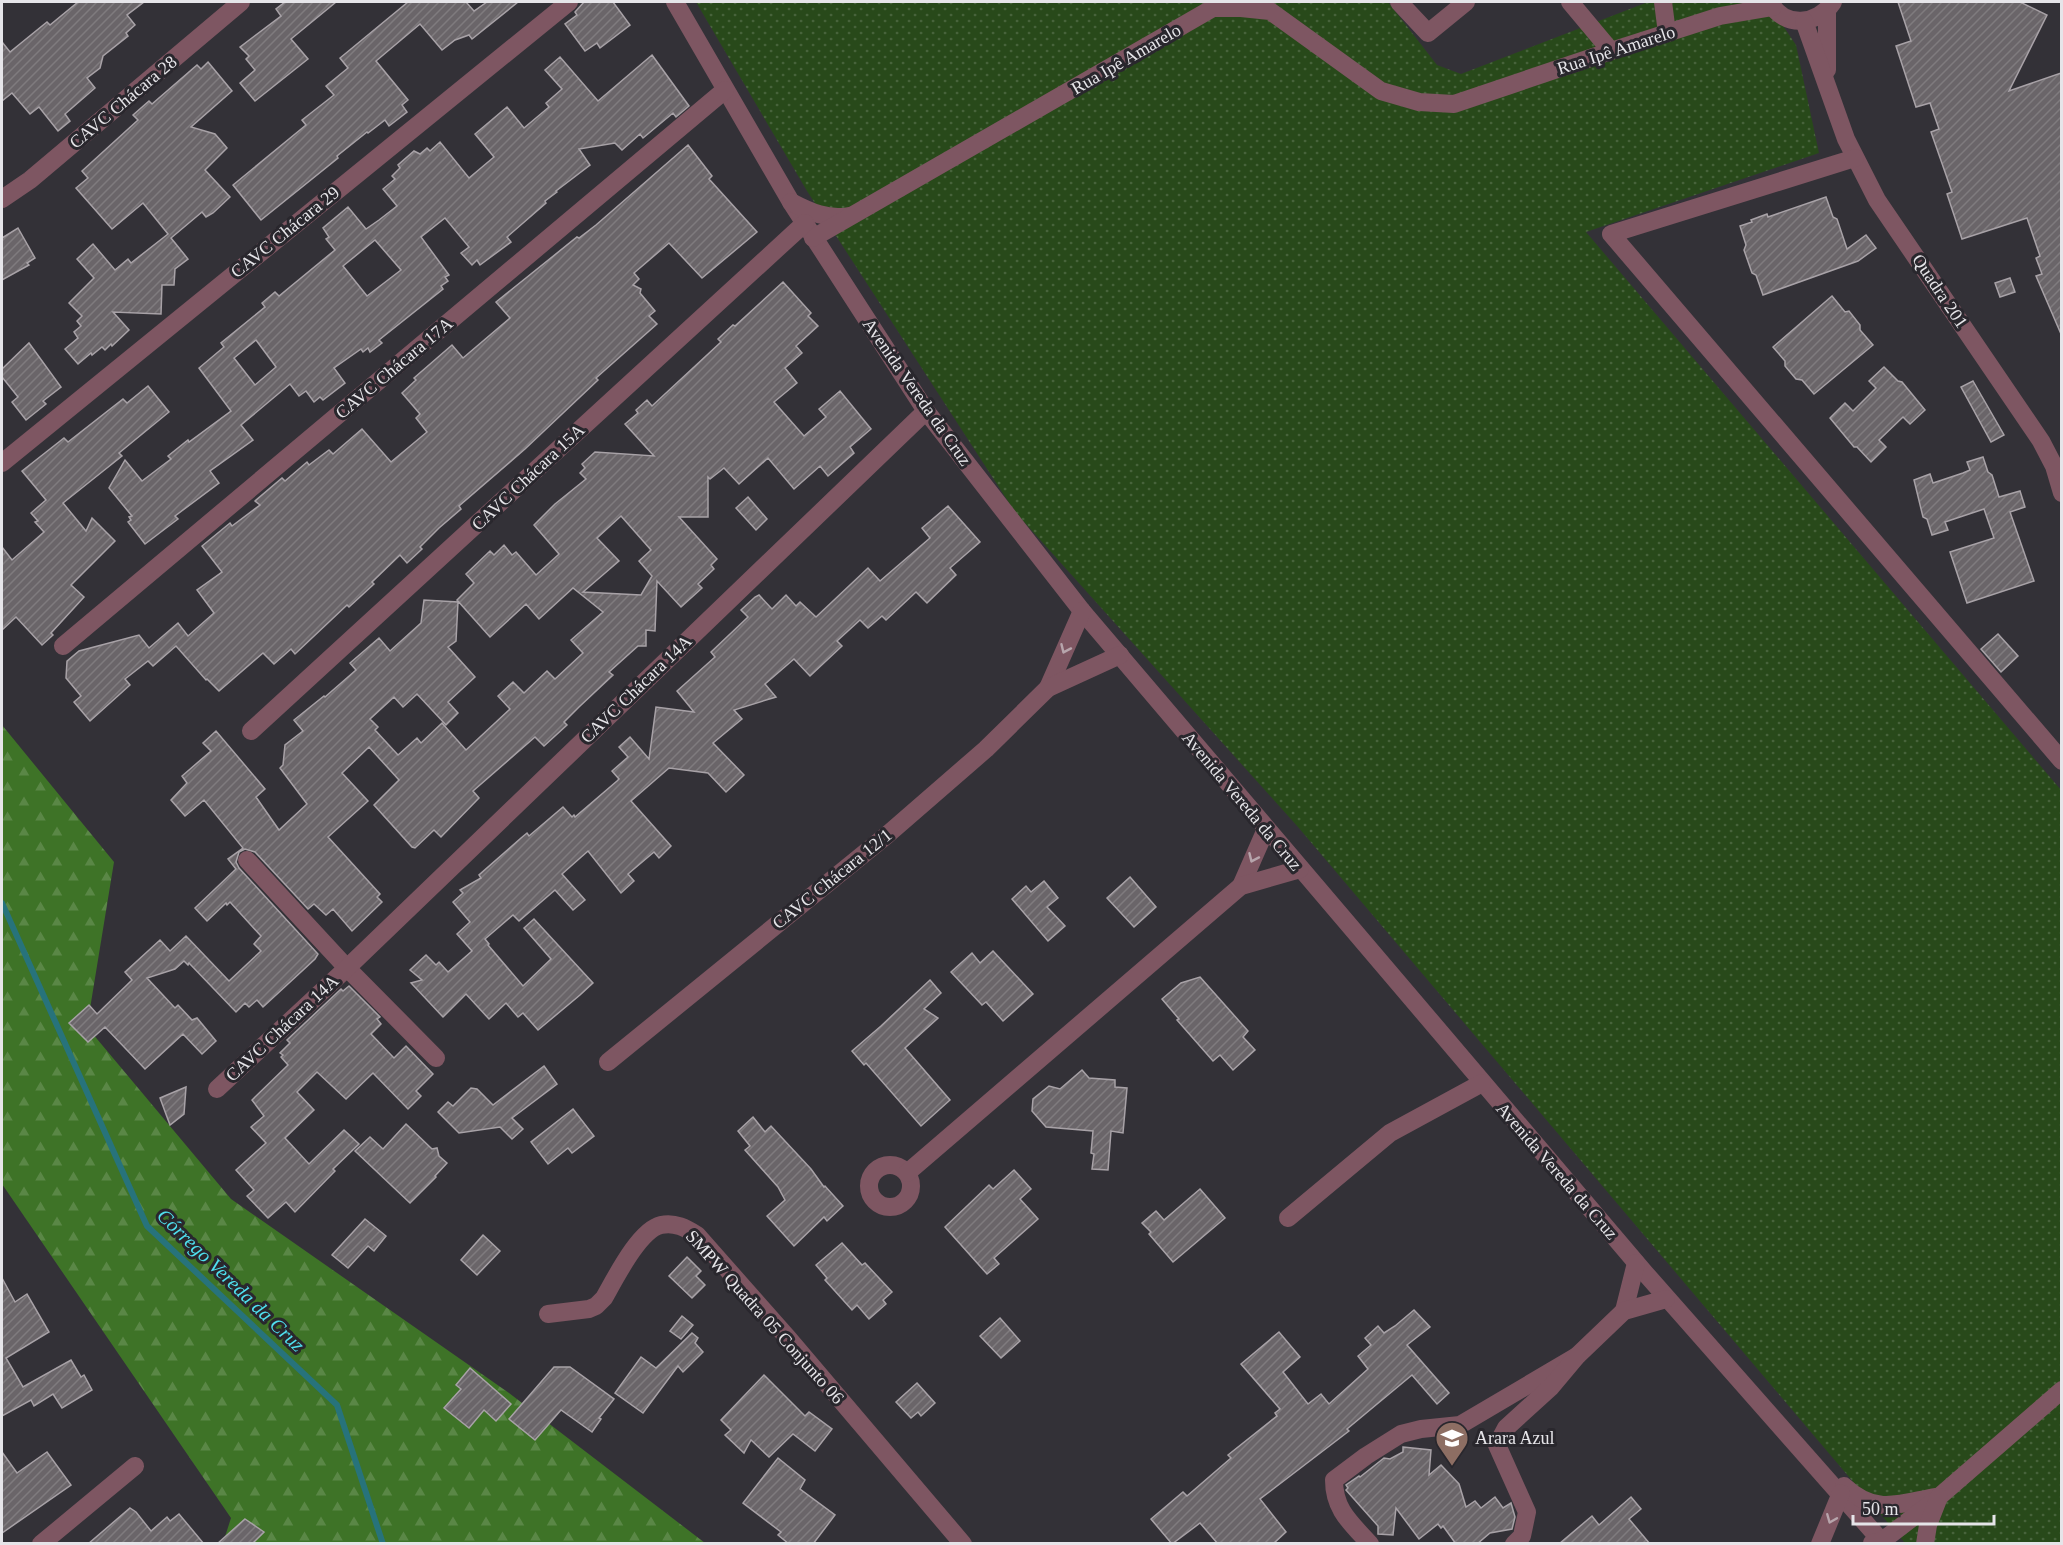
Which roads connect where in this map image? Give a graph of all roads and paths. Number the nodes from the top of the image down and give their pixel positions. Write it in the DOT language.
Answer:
graph roads {
  1 [pos="242,2"];
  2 [pos="569,2"];
  3 [pos="675,2"];
  4 [pos="1399,2"];
  5 [pos="1466,2"];
  6 [pos="1569,2"];
  7 [pos="1663,2"];
  8 [pos="1743,2"];
  9 [pos="1772,4"];
  10 [pos="1830,6"];
  11 [pos="1720,16"];
  12 [pos="1804,21"];
  13 [pos="1667,33"];
  14 [pos="1611,51"];
  15 [pos="1827,84"];
  16 [pos="726,90"];
  17 [pos="1855,158"];
  18 [pos="2,199"];
  19 [pos="791,202"];
  20 [pos="844,220"];
  21 [pos="809,231"];
  22 [pos="833,268"];
  23 [pos="926,411"];
  24 [pos="2,463"];
  25 [pos="2061,493"];
  26 [pos="1082,611"];
  27 [pos="63,646"];
  28 [pos="1119,655"];
  29 [pos="1048,688"];
  30 [pos="251,731"];
  31 [pos="2061,760"];
  32 [pos="1266,829"];
  33 [pos="247,860"];
  34 [pos="1300,869"];
  35 [pos="1241,886"];
  36 [pos="347,968"];
  37 [pos="436,1058"];
  38 [pos="608,1062"];
  39 [pos="1482,1083"];
  40 [pos="217,1089"];
  41 [pos="907,1173"];
  42 [pos="1288,1218"];
  43 [pos="1636,1263"];
  44 [pos="1666,1299"];
  45 [pos="1624,1311"];
  46 [pos="548,1314"];
  47 [pos="1577,1356"];
  48 [pos="2061,1390"];
  49 [pos="1780,1426"];
  50 [pos="135,1466"];
  51 [pos="1840,1494"];
  52 [pos="1940,1496"];
  53 [pos="1879,1543"];
  54 [pos="41,1544"];
  55 [pos="963,1544"];
  56 [pos="1371,1544"];
  57 [pos="1514,1544"];
  58 [pos="1820,1544"];
  59 [pos="1925,1544"];
  1 -- 18 [label="street, CAVC Chácara 28"];
  2 -- 24 [label="street, CAVC Chácara 29"];
  3 -- 16 [label="street, Avenida Vereda da Cruz"];
  4 -- 5 [label="street"];
  6 -- 14 [label="street"];
  7 -- 13 [label="street"];
  8 -- 11 [label="street, Rua Ipê Amarelo"];
  9 -- 11 [label="street, Rua Ipê Amarelo"];
  9 -- 12 [label="street"];
  10 -- 12 [label="street"];
  10 -- 15 [label="street, Quadra 201"];
  11 -- 13 [label="street, Rua Ipê Amarelo"];
  12 -- 15 [label="street, Quadra 201"];
  13 -- 14 [label="street, Rua Ipê Amarelo"];
  14 -- 20 [label="street, Rua Ipê Amarelo"];
  15 -- 17 [label="street, Quadra 201"];
  16 -- 19 [label="street, Avenida Vereda da Cruz"];
  16 -- 27 [label="street, CAVC Chácara 17A"];
  17 -- 25 [label="street, Quadra 201"];
  17 -- 31 [label="street"];
  19 -- 20 [label="street"];
  19 -- 21 [label="street, Avenida Vereda da Cruz"];
  20 -- 21 [label="street, Rua Ipê Amarelo"];
  20 -- 22 [label="street"];
  21 -- 22 [label="street, Avenida Vereda da Cruz"];
  21 -- 30 [label="street, CAVC Chácara 15A"];
  22 -- 23 [label="street, Avenida Vereda da Cruz"];
  23 -- 26 [label="street, Avenida Vereda da Cruz"];
  23 -- 36 [label="street, CAVC Chácara 14A"];
  26 -- 28 [label="street, Avenida Vereda da Cruz"];
  26 -- 29 [label="street, CAVC Chácara 12/1, one-way"];
  28 -- 29 [label="street, CAVC Chácara 12/1"];
  28 -- 32 [label="street, Avenida Vereda da Cruz"];
  29 -- 38 [label="street, CAVC Chácara 12/1"];
  32 -- 34 [label="street, Avenida Vereda da Cruz"];
  32 -- 35 [label="street, one-way"];
  33 -- 36 [label="street, CAVC Chácara 14A"];
  34 -- 35 [label="street"];
  34 -- 39 [label="street, Avenida Vereda da Cruz"];
  35 -- 41 [label="street"];
  36 -- 37 [label="street, CAVC Chácara 14A"];
  36 -- 40 [label="street, CAVC Chácara 14A"];
  39 -- 42 [label="street"];
  39 -- 43 [label="street, Avenida Vereda da Cruz"];
  41 -- 41 [label="street"];
  43 -- 44 [label="street, Avenida Vereda da Cruz"];
  43 -- 45 [label="street"];
  44 -- 45 [label="street"];
  44 -- 49 [label="street, Avenida Vereda da Cruz"];
  45 -- 47 [label="street"];
  46 -- 55 [label="street, SMPW Quadra 05 Conjunto 06"];
  47 -- 56 [label="street"];
  47 -- 57 [label="street"];
  48 -- 52 [label="street"];
  49 -- 51 [label="street, Avenida Vereda da Cruz"];
  49 -- 52 [label="street"];
  50 -- 54 [label="street"];
  51 -- 53 [label="street, Avenida Vereda da Cruz"];
  51 -- 58 [label="street, one-way"];
  52 -- 53 [label="street"];
  52 -- 59 [label="street"];
}
